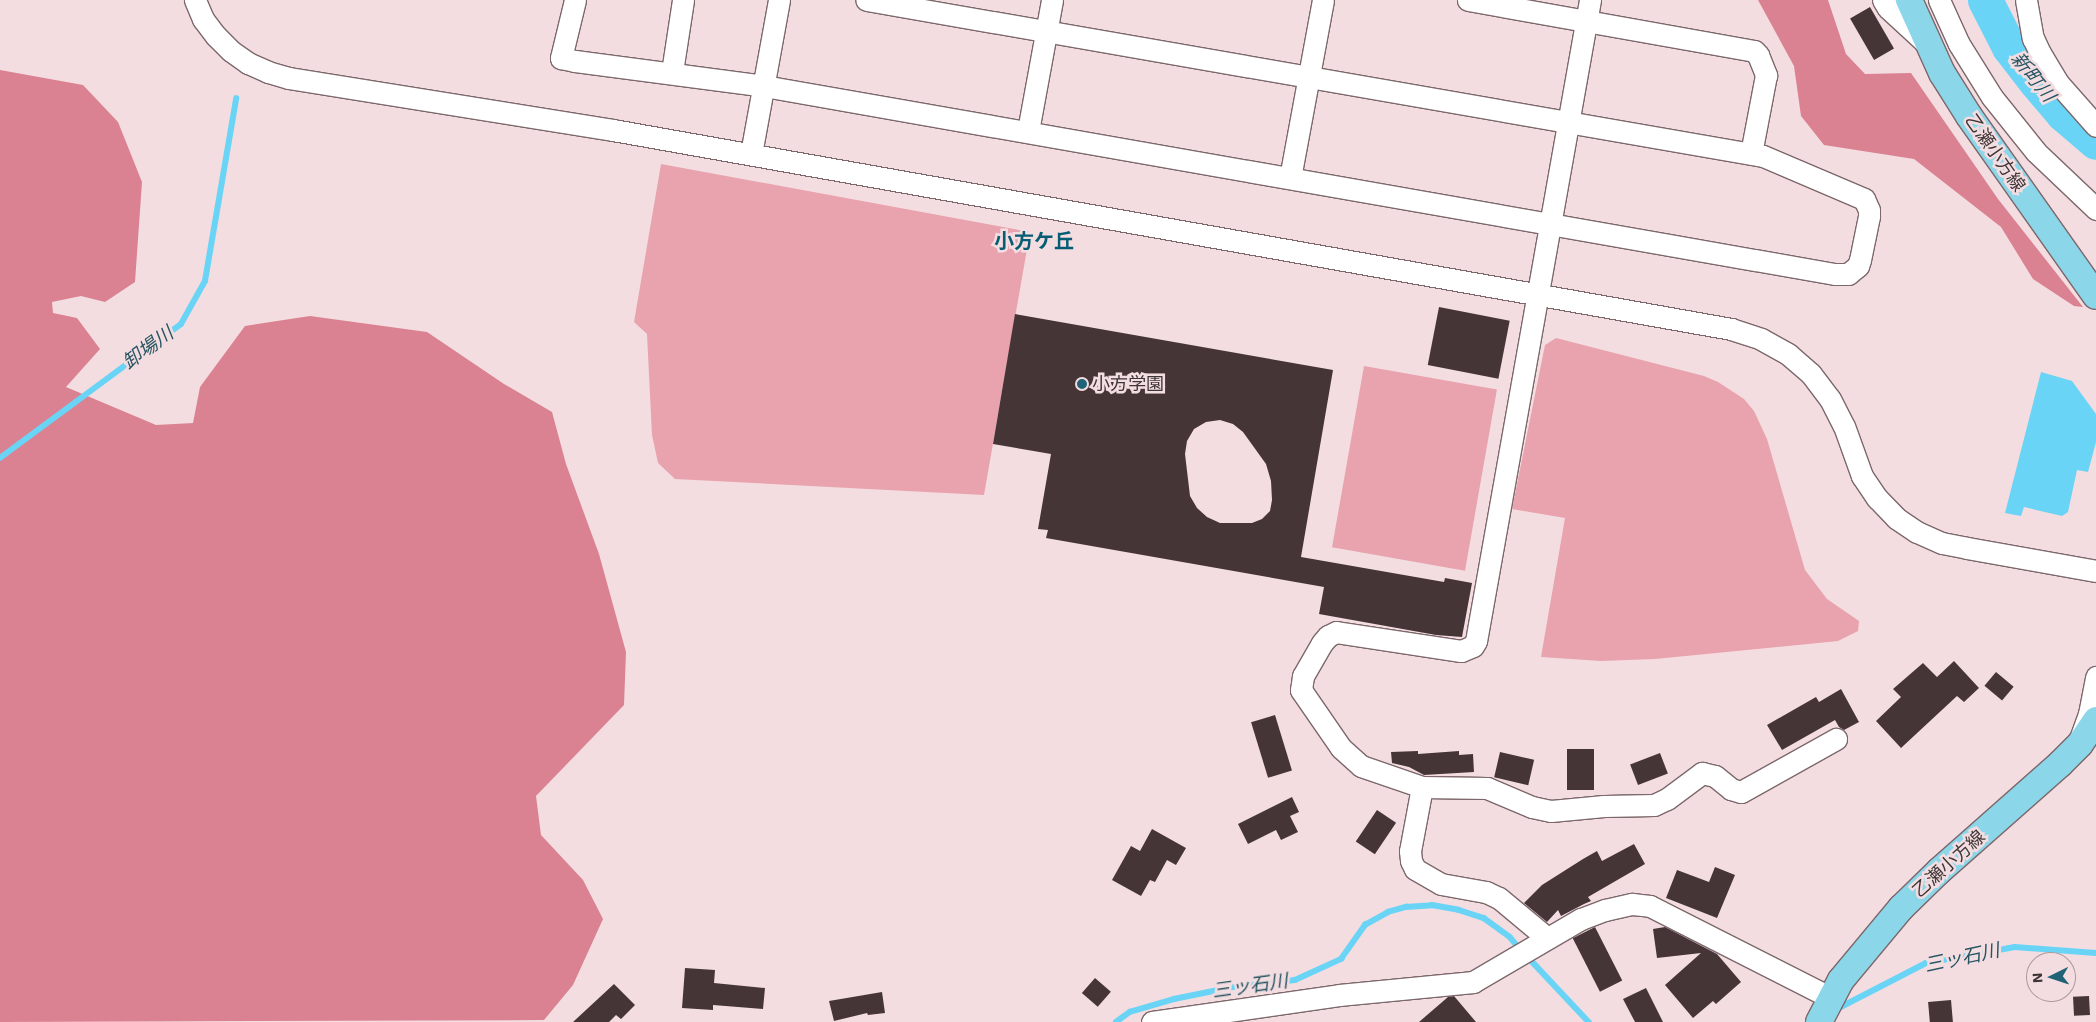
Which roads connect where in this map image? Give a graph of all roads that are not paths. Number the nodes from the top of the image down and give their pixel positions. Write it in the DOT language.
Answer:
graph roads {
  1 [pos="195,0"];
  2 [pos="575,0"];
  3 [pos="683,0"];
  4 [pos="779,0"];
  5 [pos="866,0"];
  6 [pos="1052,0"];
  7 [pos="1323,0"];
  8 [pos="1468,0"];
  9 [pos="1590,0"];
  10 [pos="1883,0"];
  11 [pos="1909,0"];
  12 [pos="1939,0"];
  13 [pos="2026,0"];
  14 [pos="1586,21"];
  15 [pos="1046,31"];
  16 [pos="1928,45"];
  17 [pos="672,72"];
  18 [pos="1309,77"];
  19 [pos="764,86"];
  20 [pos="1568,122"];
  21 [pos="2096,126"];
  22 [pos="1028,131"];
  23 [pos="751,154"];
  24 [pos="1751,154"];
  25 [pos="1290,178"];
  26 [pos="2096,209"];
  27 [pos="1550,224"];
  28 [pos="1538,294"];
  29 [pos="2096,296"];
  30 [pos="2065,566"];
  31 [pos="2096,571"];
  32 [pos="2096,585"];
  33 [pos="2096,677"];
  34 [pos="2096,720"];
  35 [pos="1836,739"];
  36 [pos="2060,764"];
  37 [pos="1422,787"];
  38 [pos="1544,940"];
  39 [pos="1831,998"];
  40 [pos="1152,1022"];
  41 [pos="1819,1022"];
  1 -- 23 [label="street"];
  2 -- 17 [label="street"];
  3 -- 17 [label="street"];
  4 -- 19 [label="street"];
  5 -- 15 [label="street"];
  6 -- 15 [label="street"];
  7 -- 18 [label="street"];
  8 -- 14 [label="street"];
  9 -- 14 [label="street"];
  10 -- 16 [label="street"];
  11 -- 16 [label="main road, 乙瀬小方線"];
  12 -- 26 [label="street"];
  13 -- 21 [label="street"];
  14 -- 20 [label="street"];
  14 -- 24 [label="street"];
  15 -- 18 [label="street"];
  15 -- 22 [label="street"];
  16 -- 29 [label="main road, 乙瀬小方線"];
  17 -- 19 [label="street"];
  18 -- 20 [label="street"];
  18 -- 25 [label="street"];
  19 -- 22 [label="street"];
  19 -- 23 [label="street"];
  20 -- 24 [label="street"];
  20 -- 27 [label="street"];
  22 -- 25 [label="street"];
  23 -- 28 [label="street"];
  24 -- 27 [label="street"];
  25 -- 27 [label="street"];
  27 -- 28 [label="street"];
  28 -- 30 [label="street"];
  28 -- 37 [label="street"];
  30 -- 31 [label="street"];
  30 -- 32 [label="street"];
  33 -- 36 [label="street"];
  34 -- 36 [label="main road, 乙瀬小方線"];
  35 -- 37 [label="street"];
  36 -- 39 [label="main road, 乙瀬小方線"];
  37 -- 38 [label="street"];
  38 -- 39 [label="street"];
  38 -- 40 [label="street"];
  39 -- 41 [label="main road, 乙瀬小方線"];
}
